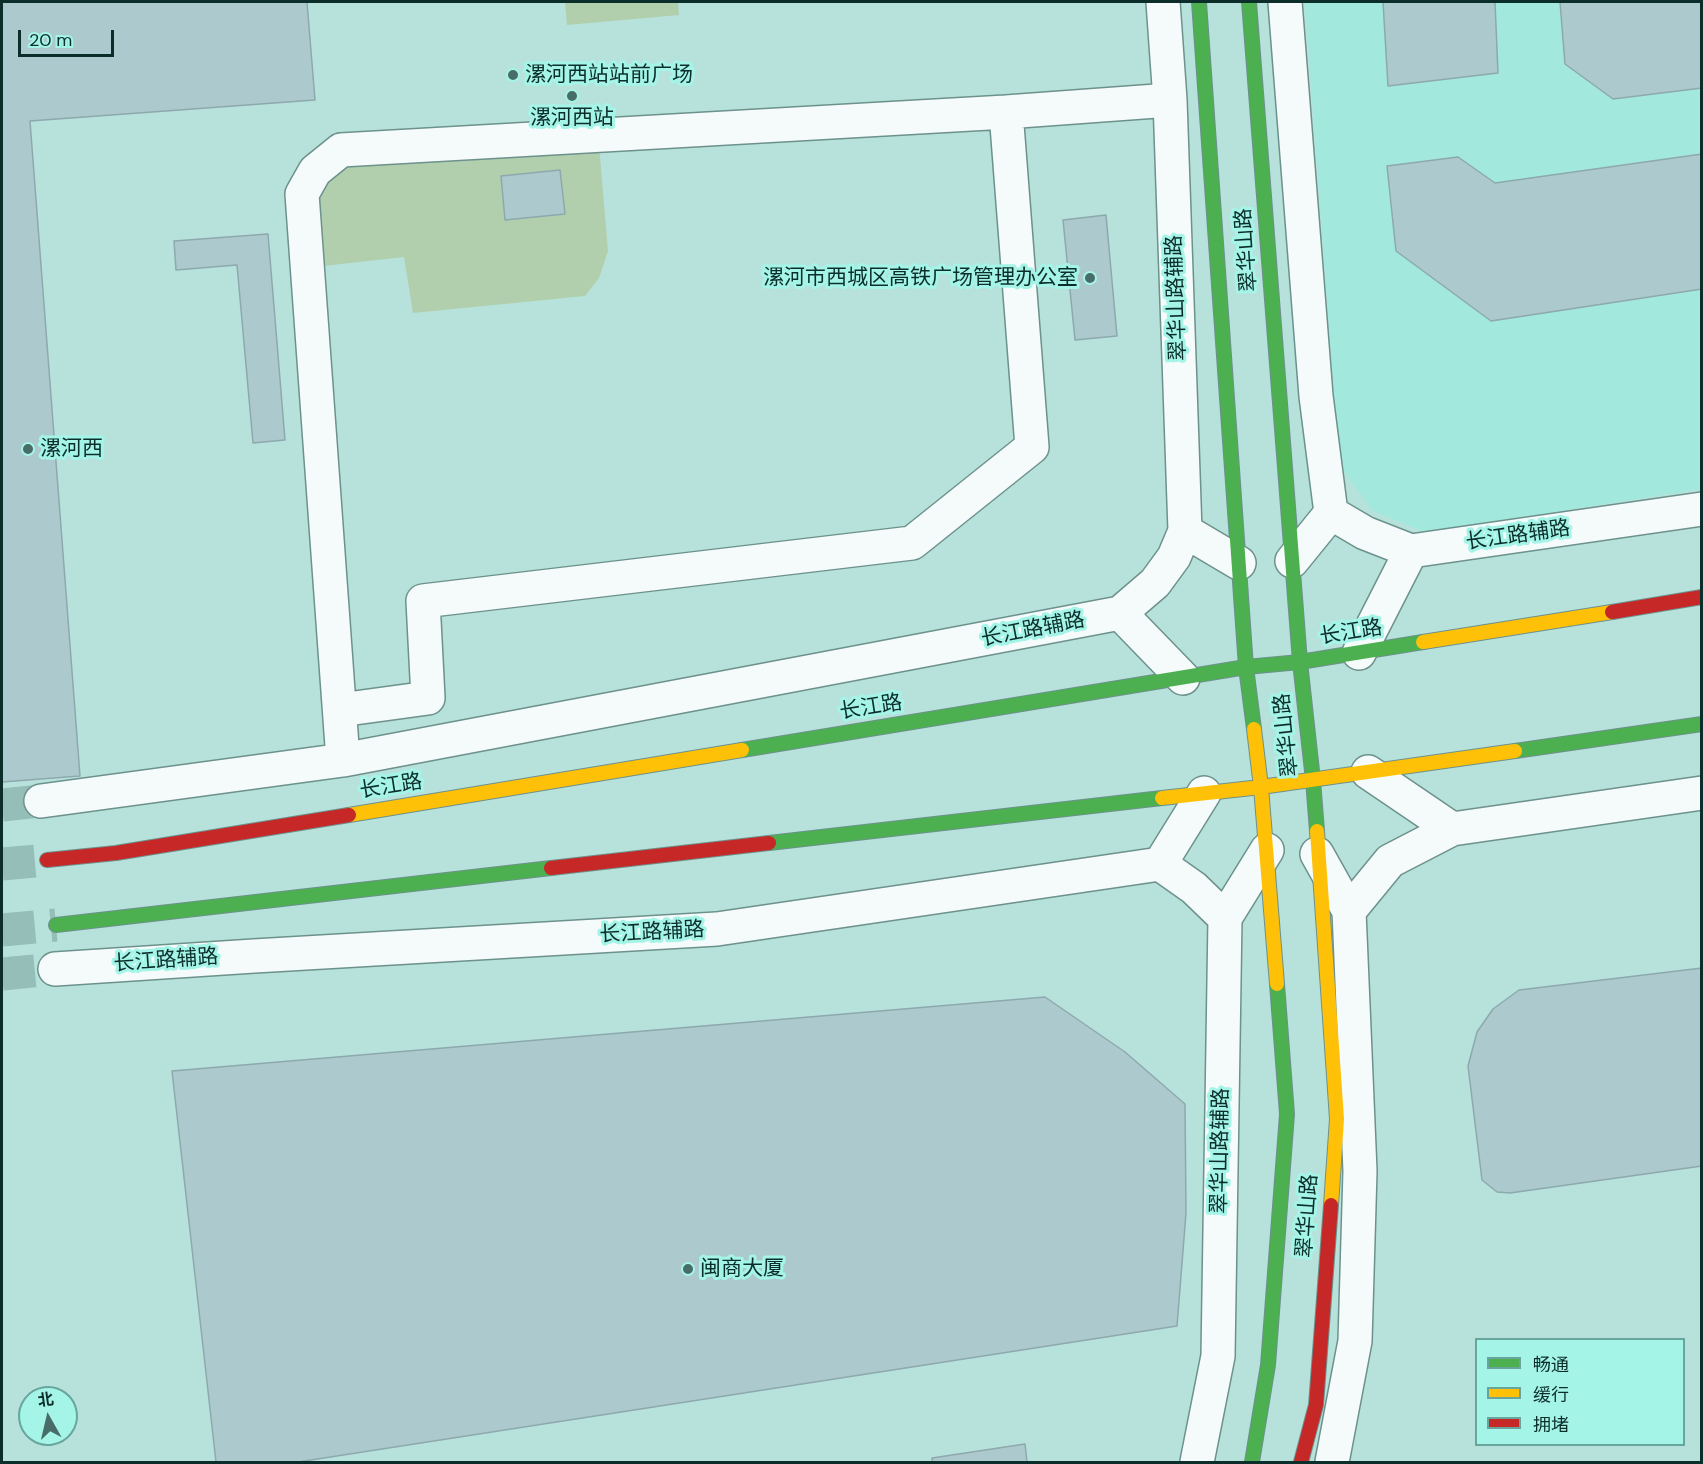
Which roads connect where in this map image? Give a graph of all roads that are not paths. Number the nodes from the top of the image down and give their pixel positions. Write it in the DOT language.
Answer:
graph roads {
  1 [pos="1163,2"];
  2 [pos="1199,2"];
  3 [pos="1250,2"];
  4 [pos="1285,2"];
  5 [pos="1170,100"];
  6 [pos="1006,112"];
  7 [pos="1701,509"];
  8 [pos="1331,513"];
  9 [pos="1185,531"];
  10 [pos="1412,551"];
  11 [pos="1292,561"];
  12 [pos="1239,563"];
  13 [pos="1701,597"];
  14 [pos="1120,613"];
  15 [pos="1359,653"];
  16 [pos="1300,662"];
  17 [pos="1246,667"];
  18 [pos="1183,678"];
  19 [pos="340,710"];
  20 [pos="1701,723"];
  21 [pos="343,760"];
  22 [pos="1368,772"];
  23 [pos="1313,780"];
  24 [pos="1261,787"];
  25 [pos="1204,793"];
  26 [pos="1701,793"];
  27 [pos="41,801"];
  28 [pos="1452,829"];
  29 [pos="1267,850"];
  30 [pos="1317,854"];
  31 [pos="47,860"];
  32 [pos="1160,864"];
  33 [pos="1349,911"];
  34 [pos="1225,918"];
  35 [pos="57,926"];
  36 [pos="56,969"];
  37 [pos="1197,1462"];
  38 [pos="1252,1462"];
  39 [pos="1301,1462"];
  40 [pos="1332,1462"];
  1 -- 5 [label="street, 翠华山路辅路"];
  2 -- 12 [label="main road, 翠华山路"];
  3 -- 11 [label="main road, 翠华山路"];
  4 -- 8 [label="street"];
  5 -- 6 [label="street"];
  5 -- 9 [label="street, 翠华山路辅路"];
  6 -- 19 [label="street"];
  6 -- 19 [label="street"];
  7 -- 10 [label="street, 长江路辅路"];
  8 -- 10 [label="street"];
  8 -- 11 [label="street"];
  9 -- 12 [label="street"];
  9 -- 14 [label="street"];
  10 -- 15 [label="street"];
  11 -- 16 [label="main road, 翠华山路"];
  12 -- 17 [label="main road, 翠华山路"];
  13 -- 15 [label="main road, 长江路"];
  14 -- 18 [label="street"];
  14 -- 21 [label="street, 长江路辅路"];
  15 -- 16 [label="main road, 长江路"];
  16 -- 17 [label="main road, 长江路"];
  16 -- 23 [label="main road, 翠华山路"];
  17 -- 18 [label="main road, 长江路"];
  17 -- 24 [label="main road, 翠华山路"];
  18 -- 31 [label="main road, 长江路"];
  19 -- 21 [label="street"];
  20 -- 22 [label="main road"];
  21 -- 27 [label="street, 长江路辅路"];
  22 -- 23 [label="main road"];
  22 -- 28 [label="street"];
  23 -- 24 [label="main road"];
  23 -- 30 [label="main road, 翠华山路"];
  24 -- 25 [label="main road"];
  24 -- 29 [label="main road, 翠华山路"];
  25 -- 32 [label="street"];
  25 -- 35 [label="main road"];
  26 -- 28 [label="street"];
  28 -- 33 [label="street"];
  29 -- 34 [label="street"];
  29 -- 38 [label="main road, 翠华山路"];
  30 -- 33 [label="street"];
  30 -- 39 [label="main road, 翠华山路"];
  32 -- 34 [label="street"];
  32 -- 36 [label="street, 长江路辅路"];
  33 -- 40 [label="street"];
  34 -- 37 [label="street, 翠华山路辅路"];
}
